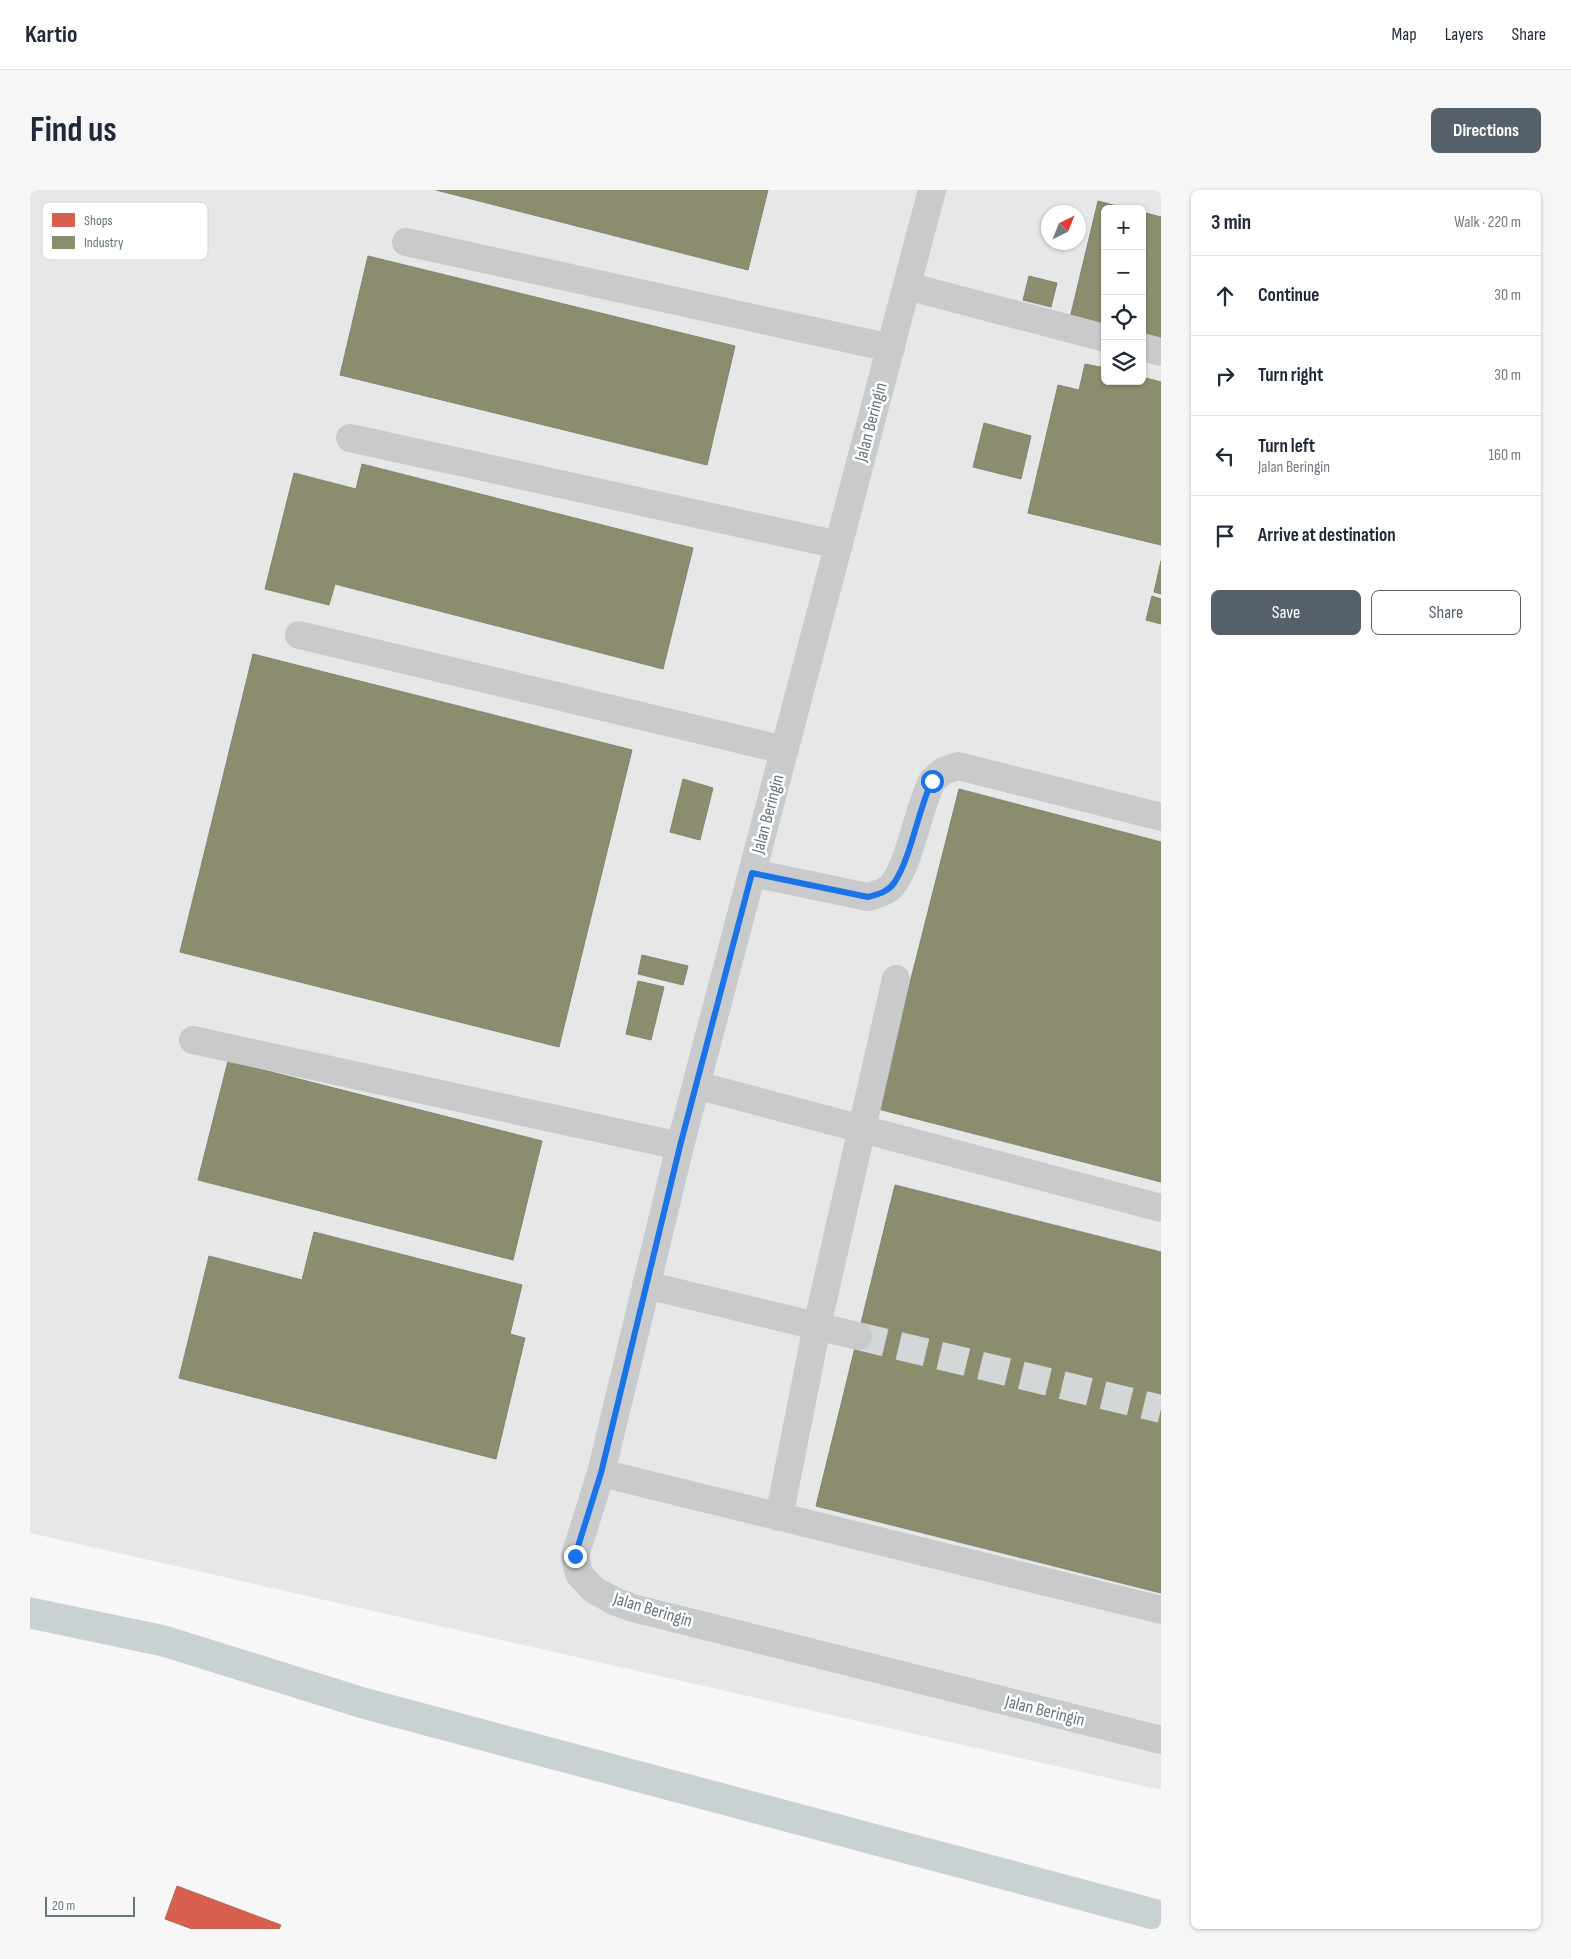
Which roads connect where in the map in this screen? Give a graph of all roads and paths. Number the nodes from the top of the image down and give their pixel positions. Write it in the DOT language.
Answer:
graph roads {
  1 [pos="932,190"];
  2 [pos="406,242"];
  3 [pos="907,286"];
  4 [pos="1101,337"];
  5 [pos="891,348"];
  6 [pos="1146,348"];
  7 [pos="1161,352"];
  8 [pos="350,438"];
  9 [pos="839,545"];
  10 [pos="299,635"];
  11 [pos="785,750"];
  12 [pos="1161,817"];
  13 [pos="752,873"];
  14 [pos="896,979"];
  15 [pos="192,1040"];
  16 [pos="696,1085"];
  17 [pos="861,1128"];
  18 [pos="680,1146"];
  19 [pos="1161,1208"];
  20 [pos="646,1285"];
  21 [pos="817,1326"];
  22 [pos="858,1336"];
  23 [pos="601,1473"];
  24 [pos="779,1517"];
  25 [pos="1161,1610"];
  26 [pos="1161,1740"];
  1 -- 3 [label="street, Jalan Beringin"];
  2 -- 5 [label="street"];
  3 -- 4 [label="street"];
  3 -- 5 [label="street, Jalan Beringin"];
  5 -- 9 [label="street, Jalan Beringin"];
  6 -- 7 [label="street"];
  8 -- 9 [label="street"];
  9 -- 11 [label="street, Jalan Beringin"];
  10 -- 11 [label="street"];
  11 -- 13 [label="street, Jalan Beringin"];
  12 -- 13 [label="street"];
  13 -- 16 [label="street, Jalan Beringin"];
  14 -- 17 [label="street"];
  15 -- 18 [label="street"];
  16 -- 17 [label="street"];
  16 -- 18 [label="street, Jalan Beringin"];
  17 -- 19 [label="street"];
  17 -- 21 [label="street"];
  18 -- 20 [label="street, Jalan Beringin"];
  20 -- 21 [label="street"];
  20 -- 23 [label="street, Jalan Beringin"];
  21 -- 22 [label="street"];
  21 -- 24 [label="street"];
  23 -- 24 [label="street"];
  23 -- 26 [label="street, Jalan Beringin"];
  24 -- 25 [label="street"];
}
